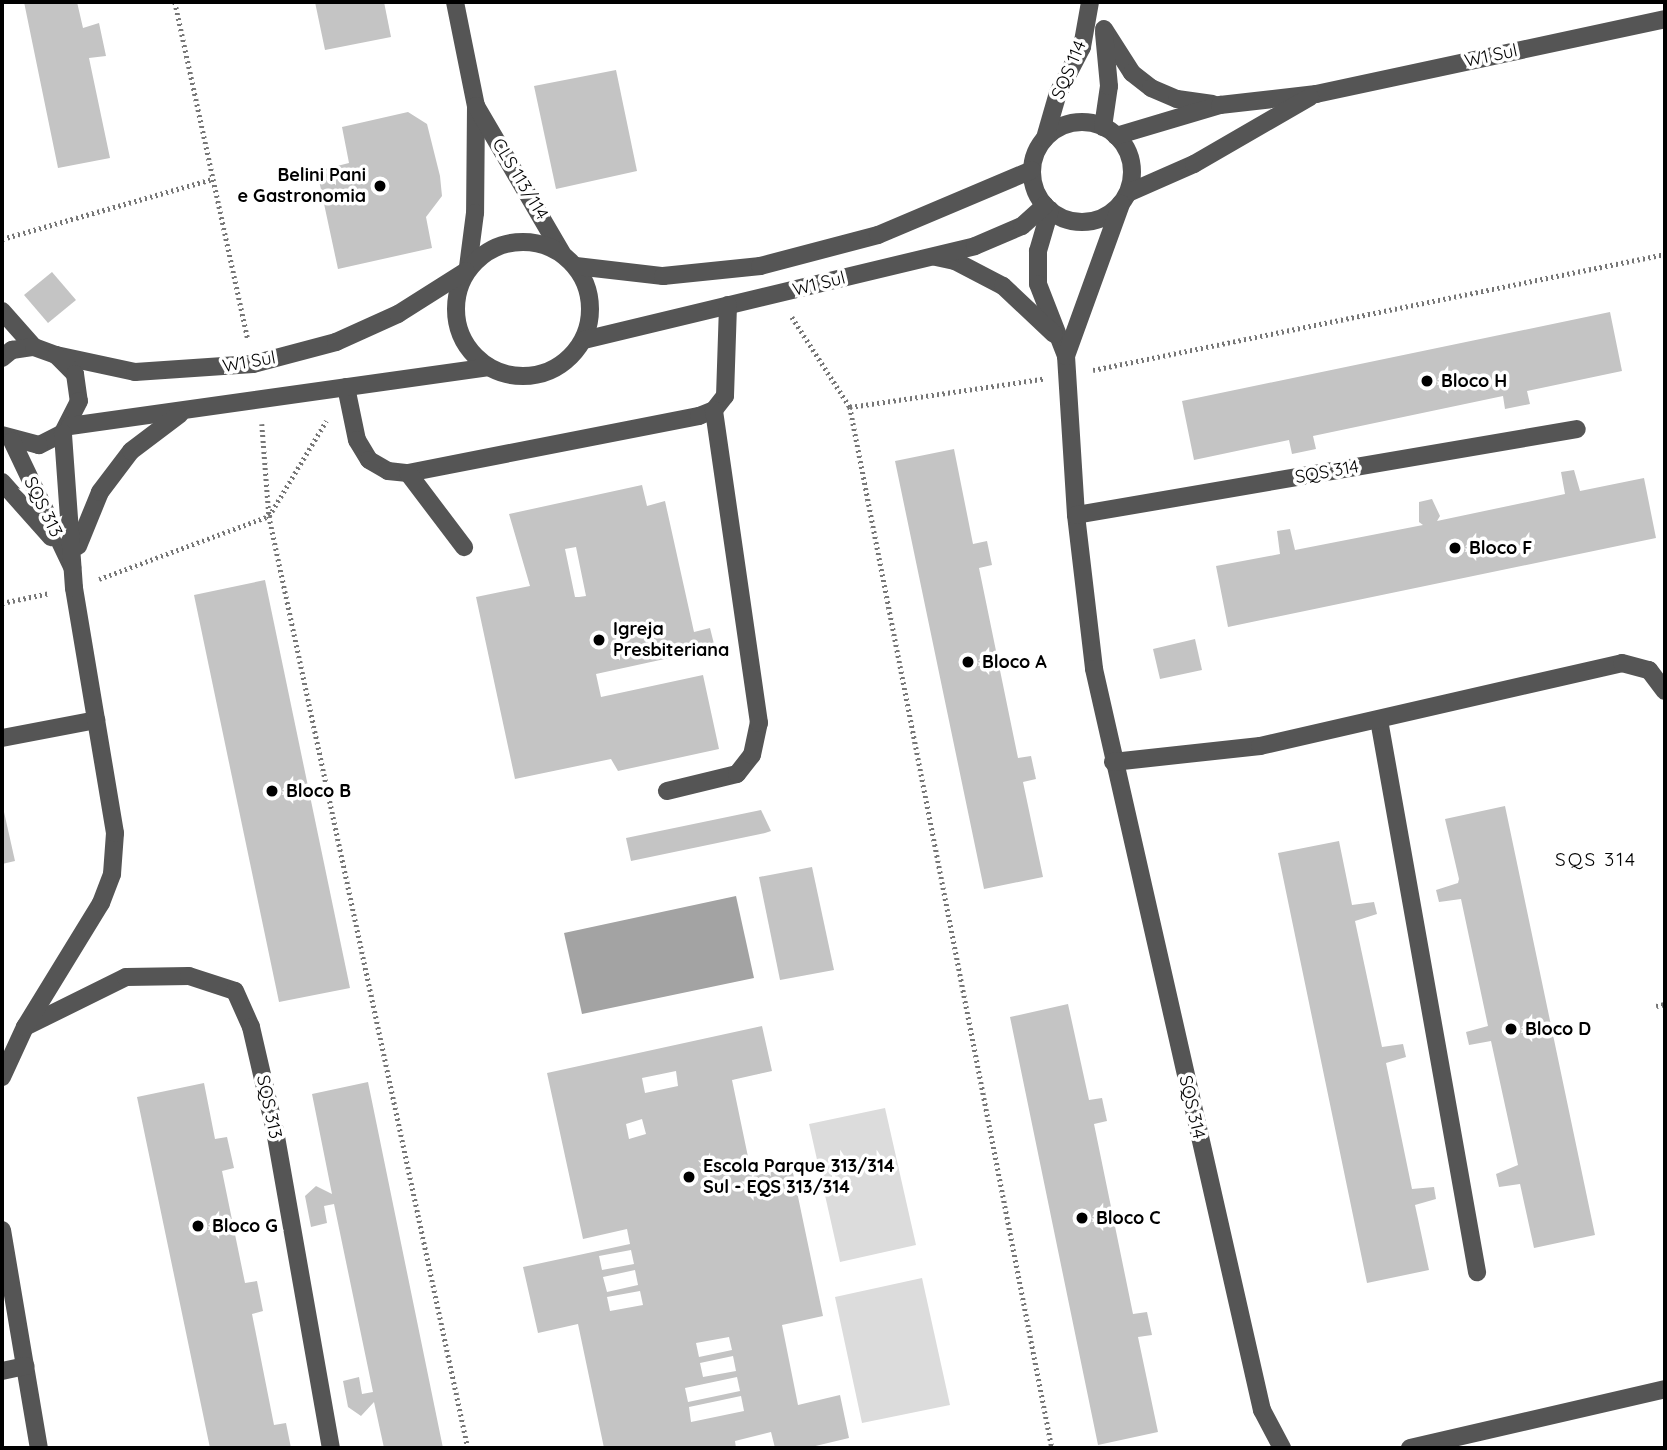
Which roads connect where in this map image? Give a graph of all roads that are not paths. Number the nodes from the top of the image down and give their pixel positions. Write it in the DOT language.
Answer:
graph roads {
  1 [pos="455,2"];
  2 [pos="1091,2"];
  3 [pos="1665,19"];
  4 [pos="1104,29"];
  5 [pos="1317,94"];
  6 [pos="1220,105"];
  7 [pos="476,106"];
  8 [pos="1109,131"];
  9 [pos="1045,138"];
  10 [pos="1032,170"];
  11 [pos="1124,198"];
  12 [pos="1047,208"];
  13 [pos="562,253"];
  14 [pos="933,256"];
  15 [pos="576,266"];
  16 [pos="467,269"];
  17 [pos="729,305"];
  18 [pos="2,311"];
  19 [pos="584,340"];
  20 [pos="34,348"];
  21 [pos="1064,350"];
  22 [pos="56,355"];
  23 [pos="2,358"];
  24 [pos="489,367"];
  25 [pos="346,387"];
  26 [pos="714,410"];
  27 [pos="180,414"];
  28 [pos="67,429"];
  29 [pos="1577,429"];
  30 [pos="7,438"];
  31 [pos="408,473"];
  32 [pos="2,482"];
  33 [pos="1076,515"];
  34 [pos="464,547"];
  35 [pos="70,553"];
  36 [pos="1665,691"];
  37 [pos="96,720"];
  38 [pos="1378,720"];
  39 [pos="2,738"];
  40 [pos="1113,762"];
  41 [pos="667,791"];
  42 [pos="25,1027"];
  43 [pos="2,1077"];
  44 [pos="2,1230"];
  45 [pos="1477,1272"];
  46 [pos="25,1366"];
  47 [pos="2,1371"];
  48 [pos="1665,1389"];
  49 [pos="39,1448"];
  50 [pos="331,1448"];
  51 [pos="1282,1448"];
  52 [pos="1410,1448"];
  1 -- 7 [label="street, CLS 113/114"];
  2 -- 4 [label="street, SQS 114"];
  2 -- 9 [label="street, SQS 114"];
  3 -- 5 [label="street, W1 Sul"];
  4 -- 6 [label="street"];
  4 -- 8 [label="street, SQS 114"];
  5 -- 6 [label="street, W1 Sul"];
  5 -- 11 [label="street, W1 Sul"];
  6 -- 8 [label="street, W1 Sul"];
  7 -- 13 [label="street, CLS 113/114"];
  7 -- 16 [label="street, CLS 113/114"];
  8 -- 9 [label="street"];
  8 -- 11 [label="street"];
  9 -- 10 [label="street"];
  10 -- 12 [label="street"];
  10 -- 15 [label="street, W1 Sul"];
  11 -- 12 [label="street"];
  11 -- 21 [label="street, SQS 314"];
  12 -- 14 [label="street, W1 Sul"];
  12 -- 21 [label="street, SQS 314"];
  13 -- 15 [label="street"];
  13 -- 16 [label="street"];
  14 -- 17 [label="street, W1 Sul"];
  14 -- 21 [label="street"];
  15 -- 19 [label="street"];
  16 -- 22 [label="street, W1 Sul"];
  16 -- 24 [label="street"];
  17 -- 19 [label="street, W1 Sul"];
  17 -- 26 [label="street"];
  18 -- 20 [label="street"];
  19 -- 24 [label="street"];
  20 -- 22 [label="street, W1 Sul"];
  20 -- 23 [label="street"];
  21 -- 33 [label="street, SQS 314"];
  22 -- 28 [label="street, SQS 313"];
  24 -- 25 [label="street"];
  25 -- 27 [label="street"];
  25 -- 31 [label="street"];
  26 -- 31 [label="street"];
  26 -- 41 [label="street"];
  27 -- 28 [label="street"];
  27 -- 35 [label="street"];
  28 -- 30 [label="street"];
  28 -- 35 [label="street, SQS 313"];
  29 -- 33 [label="street, SQS 314"];
  30 -- 35 [label="street, SQS 313"];
  31 -- 34 [label="street"];
  32 -- 35 [label="street"];
  33 -- 40 [label="street, SQS 314"];
  35 -- 37 [label="street, SQS 313"];
  36 -- 38 [label="street"];
  37 -- 39 [label="street"];
  37 -- 42 [label="street, SQS 313"];
  38 -- 40 [label="street"];
  38 -- 45 [label="street"];
  40 -- 51 [label="street, SQS 314"];
  42 -- 43 [label="street, SQS 313"];
  42 -- 50 [label="street, SQS 313"];
  44 -- 46 [label="street"];
  46 -- 47 [label="street"];
  46 -- 49 [label="street"];
  48 -- 52 [label="street"];
}
